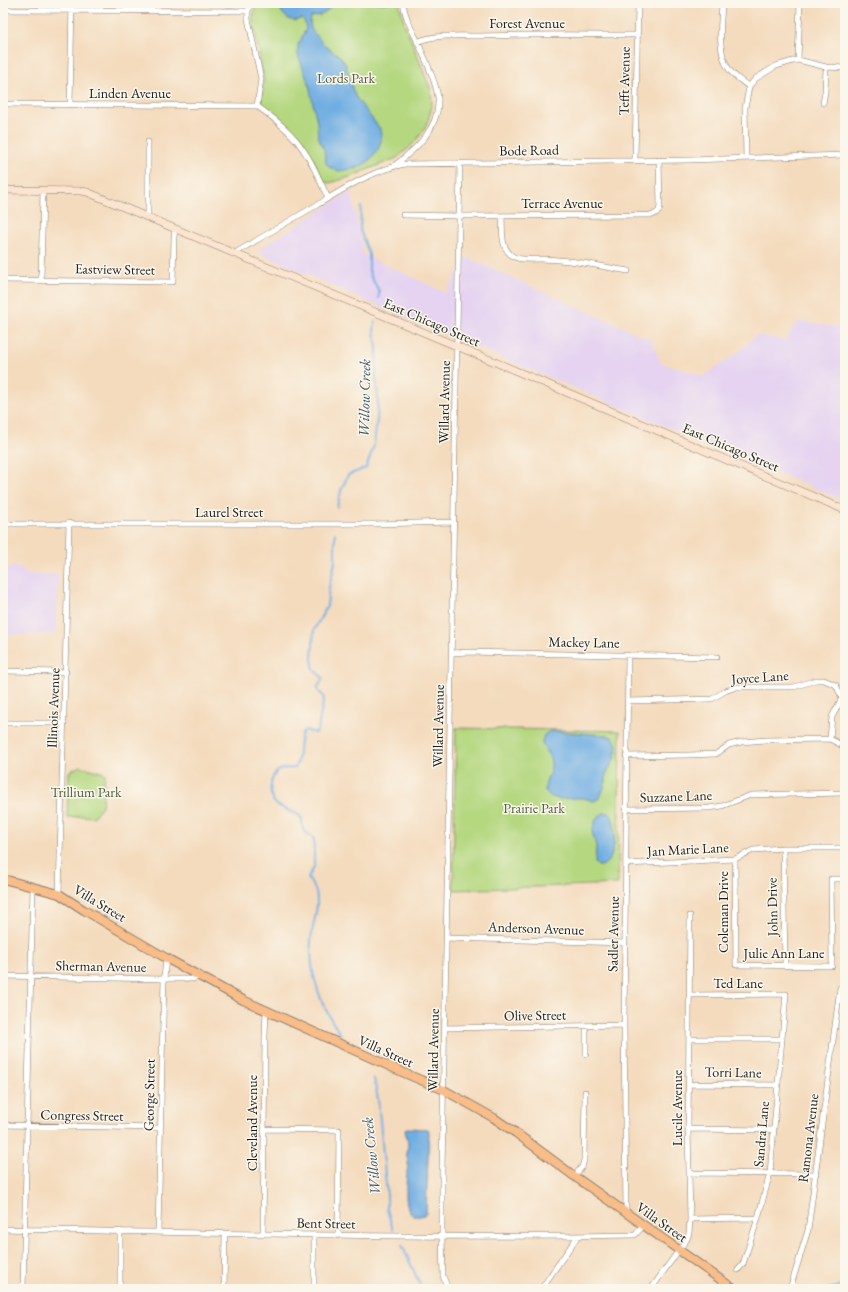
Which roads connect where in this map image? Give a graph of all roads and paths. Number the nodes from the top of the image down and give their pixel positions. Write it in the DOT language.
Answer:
graph roads {
  1 [pos="72,3"];
  2 [pos="251,3"];
  3 [pos="403,3"];
  4 [pos="638,3"];
  5 [pos="722,3"];
  6 [pos="800,3"];
  7 [pos="3,10"];
  8 [pos="72,10"];
  9 [pos="248,11"];
  10 [pos="637,35"];
  11 [pos="418,42"];
  12 [pos="798,60"];
  13 [pos="826,67"];
  14 [pos="845,68"];
  15 [pos="749,87"];
  16 [pos="823,103"];
  17 [pos="3,104"];
  18 [pos="70,105"];
  19 [pos="257,106"];
  20 [pos="148,142"];
  21 [pos="845,156"];
  22 [pos="746,158"];
  23 [pos="635,160"];
  24 [pos="659,160"];
  25 [pos="460,163"];
  26 [pos="394,166"];
  27 [pos="3,190"];
  28 [pos="43,190"];
  29 [pos="328,198"];
  30 [pos="403,215"];
  31 [pos="459,216"];
  32 [pos="502,216"];
  33 [pos="148,217"];
  34 [pos="175,229"];
  35 [pos="235,253"];
  36 [pos="628,271"];
  37 [pos="3,280"];
  38 [pos="41,280"];
  39 [pos="457,347"];
  40 [pos="845,510"];
  41 [pos="454,522"];
  42 [pos="69,523"];
  43 [pos="3,524"];
  44 [pos="452,653"];
  45 [pos="628,655"];
  46 [pos="717,658"];
  47 [pos="3,671"];
  48 [pos="66,672"];
  49 [pos="628,701"];
  50 [pos="3,723"];
  51 [pos="64,723"];
  52 [pos="830,739"];
  53 [pos="845,747"];
  54 [pos="626,756"];
  55 [pos="845,793"];
  56 [pos="626,809"];
  57 [pos="783,848"];
  58 [pos="845,848"];
  59 [pos="735,859"];
  60 [pos="626,864"];
  61 [pos="3,879"];
  62 [pos="845,879"];
  63 [pos="33,887"];
  64 [pos="59,894"];
  65 [pos="690,916"];
  66 [pos="447,938"];
  67 [pos="625,943"];
  68 [pos="166,958"];
  69 [pos="736,965"];
  70 [pos="785,965"];
  71 [pos="3,976"];
  72 [pos="31,976"];
  73 [pos="199,977"];
  74 [pos="164,979"];
  75 [pos="840,988"];
  76 [pos="786,994"];
  77 [pos="690,995"];
  78 [pos="266,1011"];
  79 [pos="586,1026"];
  80 [pos="624,1026"];
  81 [pos="445,1028"];
  82 [pos="690,1039"];
  83 [pos="782,1039"];
  84 [pos="586,1054"];
  85 [pos="689,1084"];
  86 [pos="778,1085"];
  87 [pos="444,1090"];
  88 [pos="585,1092"];
  89 [pos="3,1125"];
  90 [pos="28,1126"];
  91 [pos="160,1128"];
  92 [pos="265,1128"];
  93 [pos="688,1129"];
  94 [pos="774,1130"];
  95 [pos="689,1173"];
  96 [pos="770,1173"];
  97 [pos="816,1174"];
  98 [pos="574,1176"];
  99 [pos="626,1213"];
  100 [pos="690,1218"];
  101 [pos="758,1218"];
  102 [pos="644,1225"];
  103 [pos="3,1229"];
  104 [pos="25,1229"];
  105 [pos="120,1231"];
  106 [pos="158,1232"];
  107 [pos="225,1233"];
  108 [pos="263,1234"];
  109 [pos="314,1235"];
  110 [pos="338,1236"];
  111 [pos="578,1236"];
  112 [pos="442,1237"];
  113 [pos="680,1250"];
  114 [pos="738,1270"];
  115 [pos="23,1289"];
  116 [pos="120,1289"];
  117 [pos="224,1289"];
  118 [pos="314,1289"];
  119 [pos="448,1289"];
  120 [pos="541,1289"];
  121 [pos="651,1289"];
  122 [pos="734,1289"];
  123 [pos="790,1289"];
  1 -- 8 [label="street"];
  2 -- 9 [label="street"];
  3 -- 11 [label="street"];
  4 -- 10 [label="street, Tefft Avenue"];
  5 -- 15 [label="street"];
  6 -- 12 [label="street"];
  7 -- 8 [label="street"];
  8 -- 9 [label="street"];
  8 -- 18 [label="street"];
  9 -- 19 [label="street"];
  10 -- 11 [label="street, Forest Avenue"];
  10 -- 23 [label="street, Tefft Avenue"];
  11 -- 26 [label="street"];
  12 -- 13 [label="street"];
  12 -- 15 [label="street"];
  13 -- 14 [label="street"];
  13 -- 16 [label="street"];
  15 -- 22 [label="street"];
  17 -- 18 [label="street, Linden Avenue"];
  18 -- 19 [label="street, Linden Avenue"];
  19 -- 29 [label="street"];
  20 -- 33 [label="street"];
  21 -- 22 [label="street, Bode Road"];
  22 -- 24 [label="street, Bode Road"];
  23 -- 24 [label="street, Bode Road"];
  23 -- 25 [label="street, Bode Road"];
  24 -- 32 [label="street, Terrace Avenue"];
  25 -- 26 [label="street, Bode Road"];
  25 -- 31 [label="street, Willard Avenue"];
  26 -- 29 [label="street, Bode Road"];
  27 -- 28 [label="main road, East Chicago Street"];
  28 -- 33 [label="main road, East Chicago Street"];
  28 -- 38 [label="street"];
  29 -- 35 [label="street, Bode Road"];
  30 -- 31 [label="street, Terrace Avenue"];
  31 -- 32 [label="street, Terrace Avenue"];
  31 -- 39 [label="street, Willard Avenue"];
  32 -- 36 [label="street"];
  33 -- 34 [label="main road, East Chicago Street"];
  34 -- 35 [label="main road, East Chicago Street"];
  34 -- 38 [label="street, Eastview Street"];
  35 -- 39 [label="main road, East Chicago Street"];
  37 -- 38 [label="street, Eastview Street"];
  39 -- 40 [label="main road, East Chicago Street"];
  39 -- 41 [label="street, Willard Avenue"];
  41 -- 42 [label="street, Laurel Street"];
  41 -- 44 [label="street, Willard Avenue"];
  42 -- 43 [label="street, Laurel Street"];
  42 -- 48 [label="street, Illinois Avenue"];
  44 -- 45 [label="street, Mackey Lane"];
  44 -- 66 [label="street, Willard Avenue"];
  45 -- 46 [label="street, Mackey Lane"];
  45 -- 49 [label="street, Sadler Avenue"];
  47 -- 48 [label="street"];
  48 -- 51 [label="street, Illinois Avenue"];
  49 -- 52 [label="street, Joyce Lane"];
  49 -- 54 [label="street, Sadler Avenue"];
  50 -- 51 [label="street"];
  51 -- 64 [label="street, Illinois Avenue"];
  52 -- 53 [label="street"];
  52 -- 54 [label="street"];
  54 -- 56 [label="street, Sadler Avenue"];
  55 -- 56 [label="street, Suzzane Lane"];
  56 -- 60 [label="street, Sadler Avenue"];
  57 -- 58 [label="street, Jan Marie Lane"];
  57 -- 59 [label="street, Jan Marie Lane"];
  57 -- 70 [label="street, John Drive"];
  59 -- 60 [label="street, Jan Marie Lane"];
  59 -- 69 [label="street, Coleman Drive"];
  60 -- 67 [label="street, Sadler Avenue"];
  61 -- 63 [label="main road, Villa Street"];
  62 -- 70 [label="street, Julie Ann Lane"];
  63 -- 64 [label="main road, Villa Street"];
  63 -- 72 [label="street"];
  64 -- 68 [label="main road, Villa Street"];
  65 -- 77 [label="street, Lucile Avenue"];
  66 -- 67 [label="street, Anderson Avenue"];
  66 -- 81 [label="street, Willard Avenue"];
  67 -- 80 [label="street, Sadler Avenue"];
  68 -- 73 [label="main road, Villa Street"];
  68 -- 74 [label="street, George Street"];
  69 -- 70 [label="street, Julie Ann Lane"];
  71 -- 72 [label="street, Sherman Avenue"];
  72 -- 74 [label="street, Sherman Avenue"];
  72 -- 90 [label="street"];
  73 -- 74 [label="street, Sherman Avenue"];
  73 -- 78 [label="main road, Villa Street"];
  74 -- 91 [label="street, George Street"];
  75 -- 97 [label="street, Ramona Avenue"];
  76 -- 77 [label="street, Ted Lane"];
  76 -- 83 [label="street, Sandra Lane"];
  77 -- 82 [label="street, Lucile Avenue"];
  78 -- 87 [label="main road, Villa Street"];
  78 -- 92 [label="street, Cleveland Avenue"];
  79 -- 80 [label="street, Olive Street"];
  79 -- 81 [label="street, Olive Street"];
  79 -- 84 [label="street"];
  80 -- 99 [label="street, Sadler Avenue"];
  81 -- 87 [label="street, Willard Avenue"];
  82 -- 83 [label="street"];
  82 -- 85 [label="street, Lucile Avenue"];
  83 -- 86 [label="street, Sandra Lane"];
  85 -- 86 [label="street, Torri Lane"];
  85 -- 93 [label="street, Lucile Avenue"];
  86 -- 94 [label="street, Sandra Lane"];
  87 -- 98 [label="main road, Villa Street"];
  87 -- 112 [label="street, Willard Avenue"];
  88 -- 98 [label="street"];
  89 -- 90 [label="street, Congress Street"];
  90 -- 91 [label="street, Congress Street"];
  90 -- 104 [label="street"];
  91 -- 106 [label="street, George Street"];
  92 -- 108 [label="street, Cleveland Avenue"];
  92 -- 110 [label="street"];
  93 -- 94 [label="street"];
  93 -- 95 [label="street, Lucile Avenue"];
  94 -- 96 [label="street, Sandra Lane"];
  95 -- 96 [label="street"];
  95 -- 100 [label="street, Lucile Avenue"];
  96 -- 97 [label="street"];
  96 -- 101 [label="street, Sandra Lane"];
  97 -- 123 [label="street, Ramona Avenue"];
  98 -- 99 [label="main road, Villa Street"];
  99 -- 102 [label="main road, Villa Street"];
  100 -- 101 [label="street"];
  100 -- 113 [label="street, Lucile Avenue"];
  101 -- 114 [label="street, Sandra Lane"];
  102 -- 111 [label="street, Bent Street"];
  102 -- 113 [label="main road, Villa Street"];
  103 -- 104 [label="street, Bent Street"];
  104 -- 105 [label="street, Bent Street"];
  104 -- 115 [label="street"];
  105 -- 106 [label="street, Bent Street"];
  105 -- 116 [label="street"];
  106 -- 107 [label="street, Bent Street"];
  107 -- 108 [label="street, Bent Street"];
  107 -- 117 [label="street"];
  108 -- 109 [label="street, Bent Street"];
  109 -- 110 [label="street, Bent Street"];
  109 -- 118 [label="street"];
  110 -- 112 [label="street, Bent Street"];
  111 -- 112 [label="street, Bent Street"];
  111 -- 120 [label="street"];
  112 -- 119 [label="street, Willard Avenue"];
  113 -- 121 [label="street, Lucile Avenue"];
  113 -- 122 [label="main road, Villa Street"];
}
